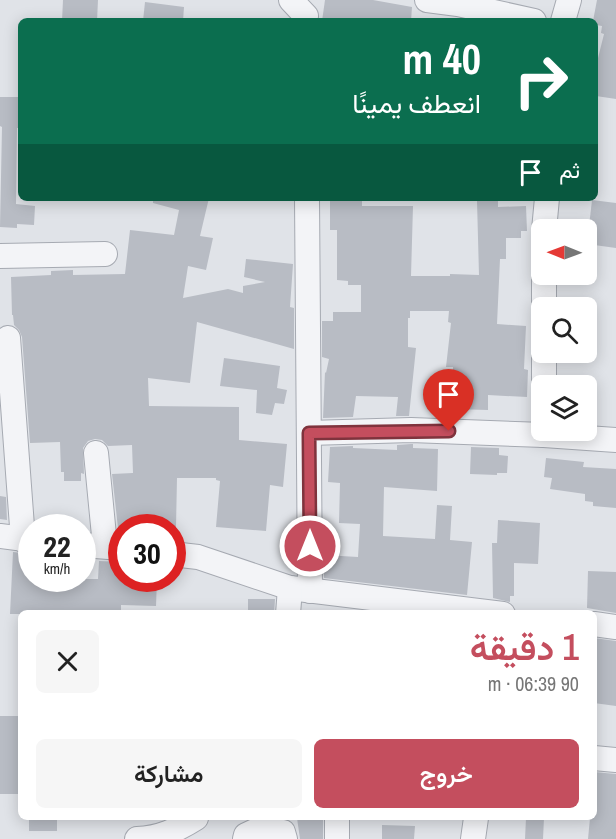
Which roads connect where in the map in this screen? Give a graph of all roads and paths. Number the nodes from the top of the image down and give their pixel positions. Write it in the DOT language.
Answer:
graph roads {
  1 [pos="427,0"];
  2 [pos="569,0"];
  3 [pos="521,18"];
  4 [pos="564,18"];
  5 [pos="307,201"];
  6 [pos="547,201"];
  7 [pos="545,219"];
  8 [pos="105,254"];
  9 [pos="0,256"];
  10 [pos="8,338"];
  11 [pos="309,433"];
  12 [pos="531,433"];
  13 [pos="597,438"];
  14 [pos="616,440"];
  15 [pos="96,453"];
  16 [pos="18,539"];
  17 [pos="103,546"];
  18 [pos="186,556"];
  19 [pos="300,590"];
  20 [pos="290,610"];
  21 [pos="469,610"];
  22 [pos="597,624"];
  23 [pos="616,627"];
  24 [pos="597,758"];
  25 [pos="616,760"];
  26 [pos="337,820"];
  27 [pos="476,820"];
  28 [pos="186,828"];
  29 [pos="137,839"];
  30 [pos="245,839"];
  31 [pos="285,839"];
  32 [pos="337,839"];
  33 [pos="472,839"];
  1 -- 3 [label="street"];
  2 -- 4 [label="street"];
  5 -- 11 [label="street"];
  6 -- 7 [label="street"];
  8 -- 9 [label="street"];
  10 -- 16 [label="street"];
  11 -- 12 [label="street"];
  11 -- 19 [label="street"];
  13 -- 14 [label="street"];
  15 -- 17 [label="street"];
  18 -- 19 [label="street"];
  19 -- 20 [label="street"];
  19 -- 21 [label="street"];
  22 -- 23 [label="street"];
  24 -- 25 [label="street"];
  26 -- 32 [label="street"];
  27 -- 33 [label="street"];
  28 -- 29 [label="street"];
  30 -- 31 [label="street"];
}
